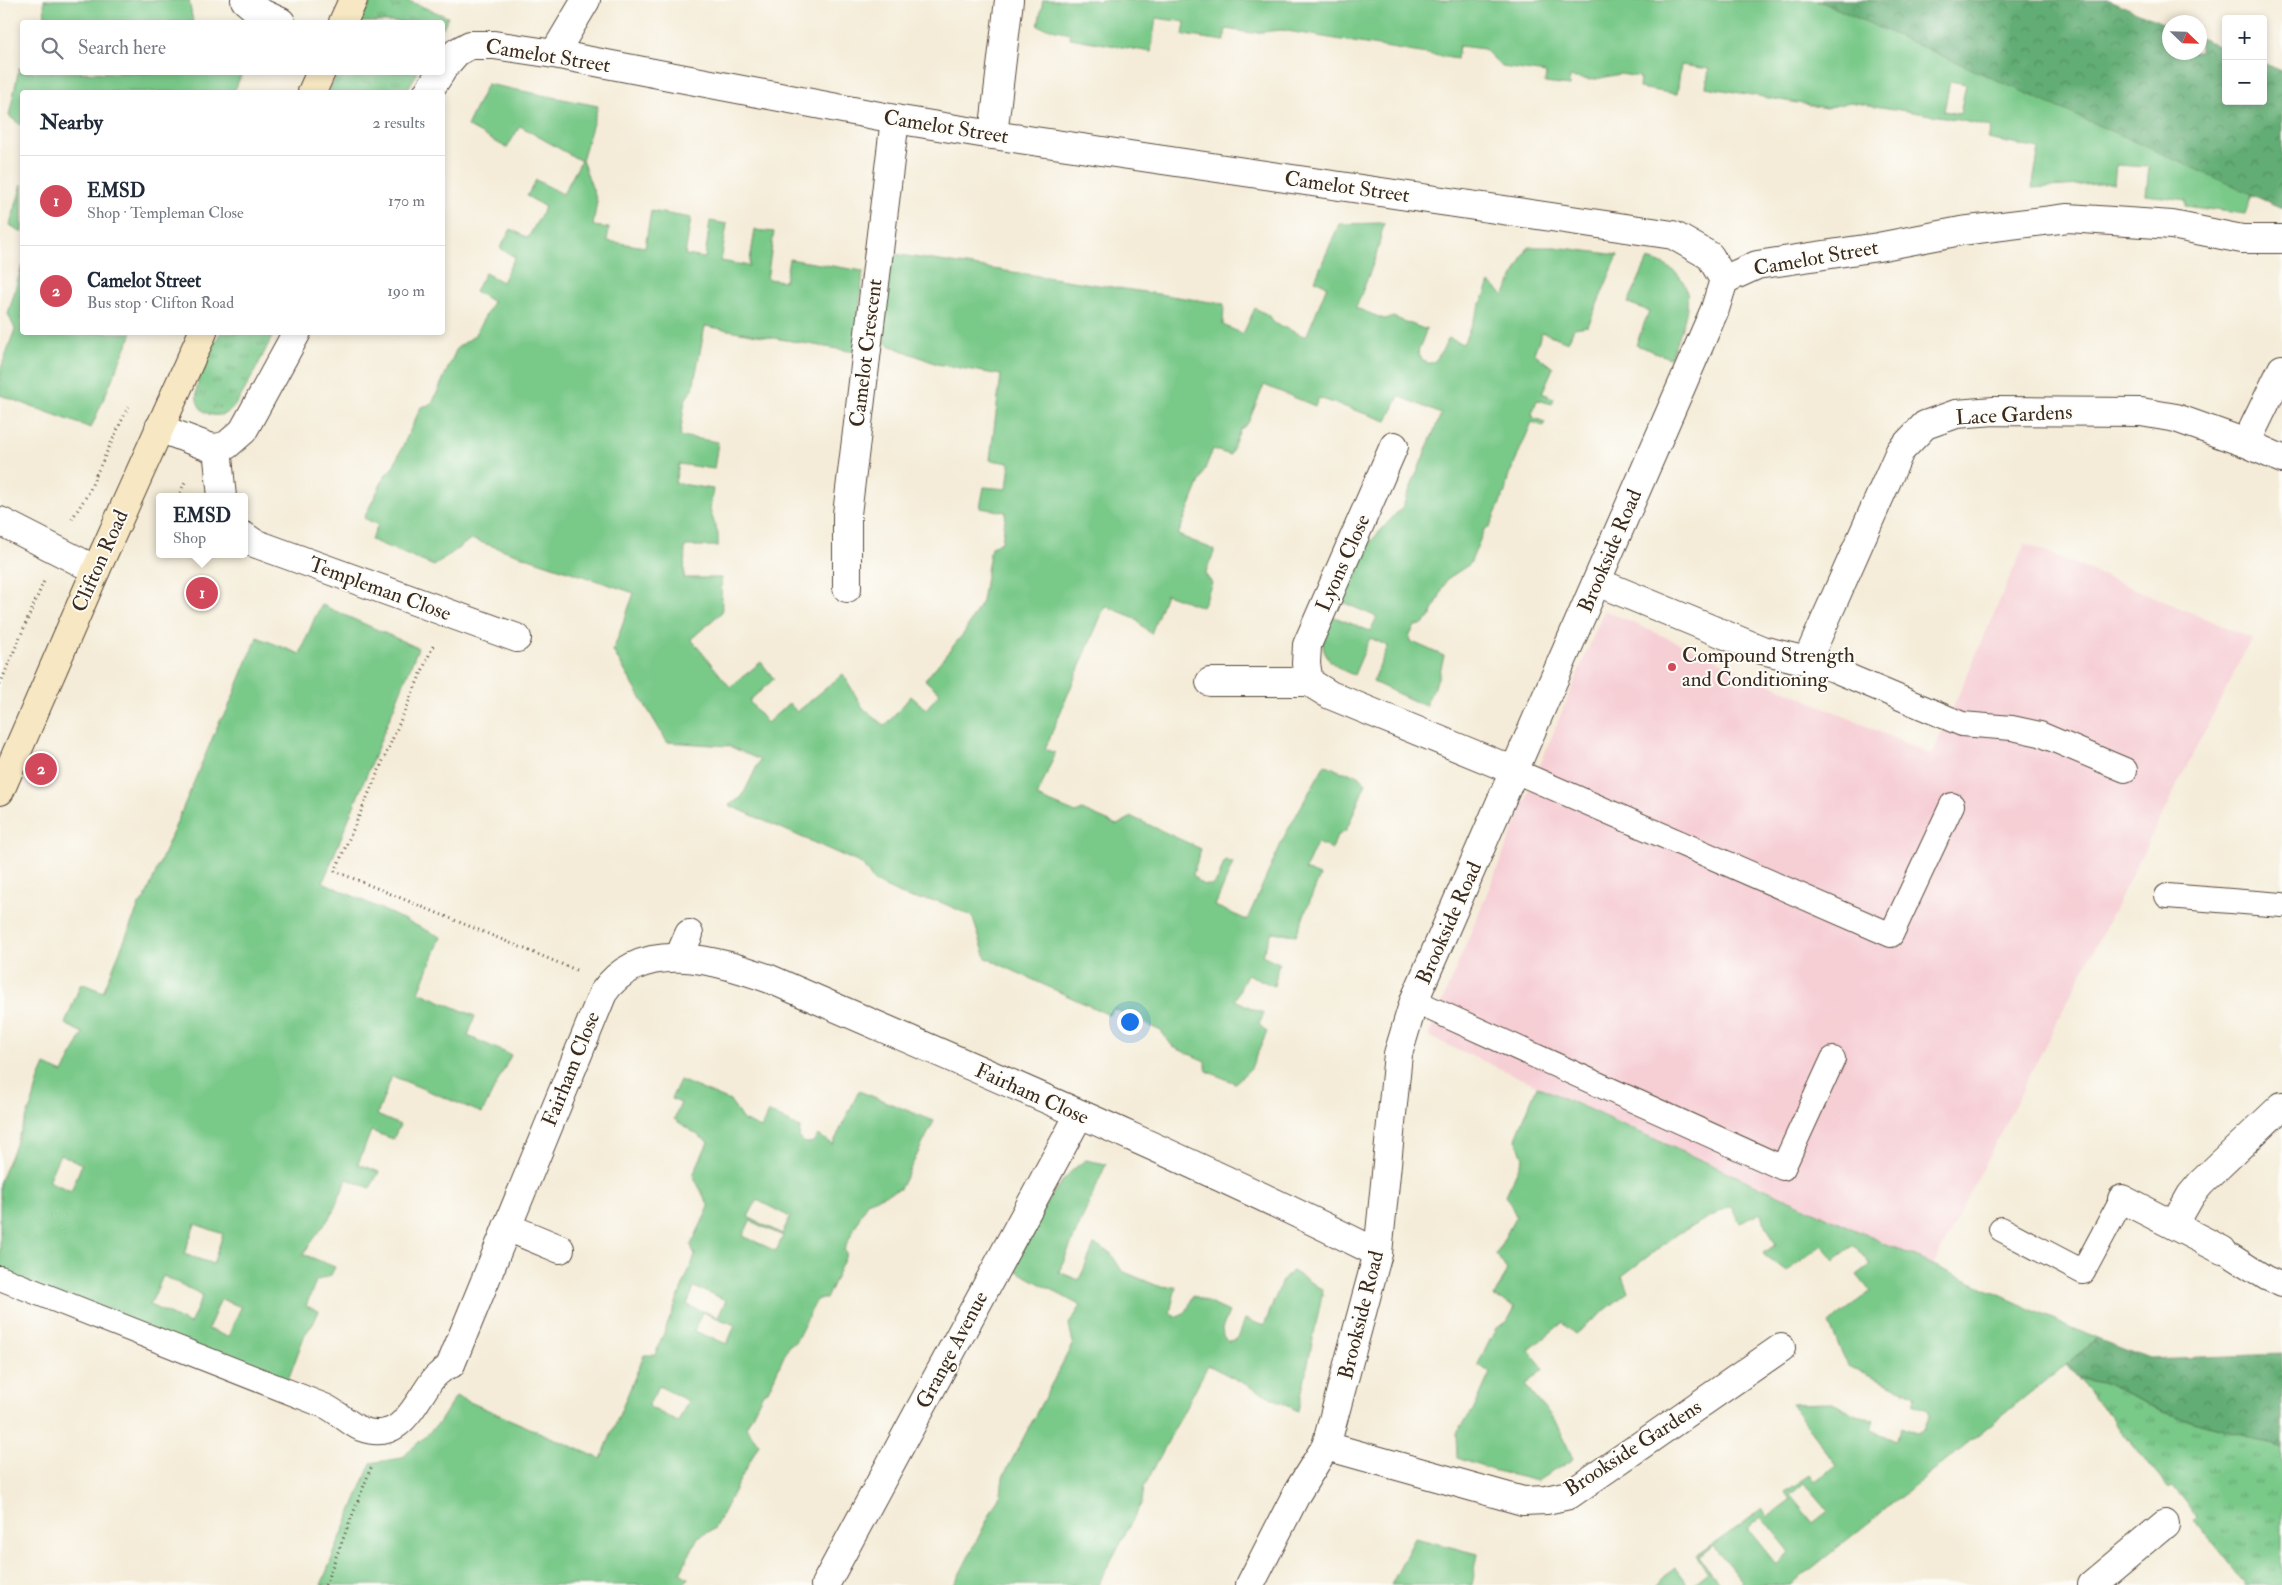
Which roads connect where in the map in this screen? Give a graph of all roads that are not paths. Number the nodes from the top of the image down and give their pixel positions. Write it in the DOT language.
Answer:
graph roads {
  1 [pos="245,0"];
  2 [pos="353,0"];
  3 [pos="586,0"];
  4 [pos="1009,0"];
  5 [pos="276,20"];
  6 [pos="344,20"];
  7 [pos="554,54"];
  8 [pos="445,67"];
  9 [pos="320,75"];
  10 [pos="439,75"];
  11 [pos="313,90"];
  12 [pos="429,90"];
  13 [pos="894,119"];
  14 [pos="993,135"];
  15 [pos="2282,239"];
  16 [pos="1724,280"];
  17 [pos="202,335"];
  18 [pos="295,335"];
  19 [pos="2282,369"];
  20 [pos="159,428"];
  21 [pos="2246,443"];
  22 [pos="1394,446"];
  23 [pos="217,448"];
  24 [pos="2282,459"];
  25 [pos="222,493"];
  26 [pos="0,521"];
  27 [pos="248,539"];
  28 [pos="96,570"];
  29 [pos="1596,582"];
  30 [pos="847,588"];
  31 [pos="517,638"];
  32 [pos="1807,662"];
  33 [pos="1210,682"];
  34 [pos="1309,682"];
  35 [pos="2125,770"];
  36 [pos="1515,772"];
  37 [pos="0,790"];
  38 [pos="1952,805"];
  39 [pos="2167,896"];
  40 [pos="2282,905"];
  41 [pos="1414,1001"];
  42 [pos="1832,1059"];
  43 [pos="2282,1106"];
  44 [pos="1079,1114"];
  45 [pos="2122,1199"];
  46 [pos="2174,1225"];
  47 [pos="507,1227"];
  48 [pos="2001,1229"];
  49 [pos="560,1249"];
  50 [pos="2222,1250"];
  51 [pos="1378,1253"];
  52 [pos="0,1278"];
  53 [pos="2282,1285"];
  54 [pos="1781,1348"];
  55 [pos="451,1364"];
  56 [pos="1326,1446"];
  57 [pos="2165,1524"];
  58 [pos="825,1585"];
  59 [pos="1250,1585"];
  60 [pos="2092,1585"];
  1 -- 5 [label="street"];
  2 -- 6 [label="street"];
  3 -- 7 [label="street"];
  4 -- 14 [label="street"];
  7 -- 8 [label="street, Camelot Street"];
  7 -- 13 [label="street, Camelot Street"];
  9 -- 11 [label="street"];
  10 -- 12 [label="street, Camelot Street"];
  13 -- 14 [label="street, Camelot Street"];
  13 -- 30 [label="street, Camelot Crescent"];
  14 -- 16 [label="street, Camelot Street"];
  15 -- 16 [label="street, Camelot Street"];
  16 -- 29 [label="street, Brookside Road"];
  17 -- 20 [label="street, Clifton Road"];
  18 -- 23 [label="street"];
  19 -- 21 [label="street"];
  20 -- 23 [label="street"];
  20 -- 28 [label="street, Clifton Road"];
  21 -- 24 [label="street, Lace Gardens"];
  21 -- 32 [label="street, Lace Gardens"];
  22 -- 34 [label="street, Lyons Close"];
  23 -- 25 [label="street"];
  26 -- 28 [label="street"];
  27 -- 31 [label="street, Templeman Close"];
  28 -- 37 [label="street, Clifton Road"];
  29 -- 32 [label="street"];
  29 -- 36 [label="street, Brookside Road"];
  32 -- 35 [label="lane"];
  33 -- 34 [label="street"];
  34 -- 36 [label="street"];
  36 -- 38 [label="lane"];
  36 -- 41 [label="street, Brookside Road"];
  39 -- 40 [label="lane"];
  41 -- 42 [label="lane"];
  41 -- 51 [label="street, Brookside Road"];
  43 -- 46 [label="street"];
  44 -- 47 [label="street, Fairham Close"];
  44 -- 51 [label="street, Fairham Close"];
  44 -- 58 [label="street, Grange Avenue"];
  45 -- 46 [label="street"];
  45 -- 48 [label="lane"];
  46 -- 50 [label="street"];
  47 -- 49 [label="street"];
  47 -- 55 [label="street, Fairham Close"];
  50 -- 53 [label="lane"];
  51 -- 56 [label="street, Brookside Road"];
  52 -- 55 [label="lane"];
  54 -- 56 [label="street, Brookside Gardens"];
  56 -- 59 [label="street, Brookside Road"];
  57 -- 60 [label="street"];
}
